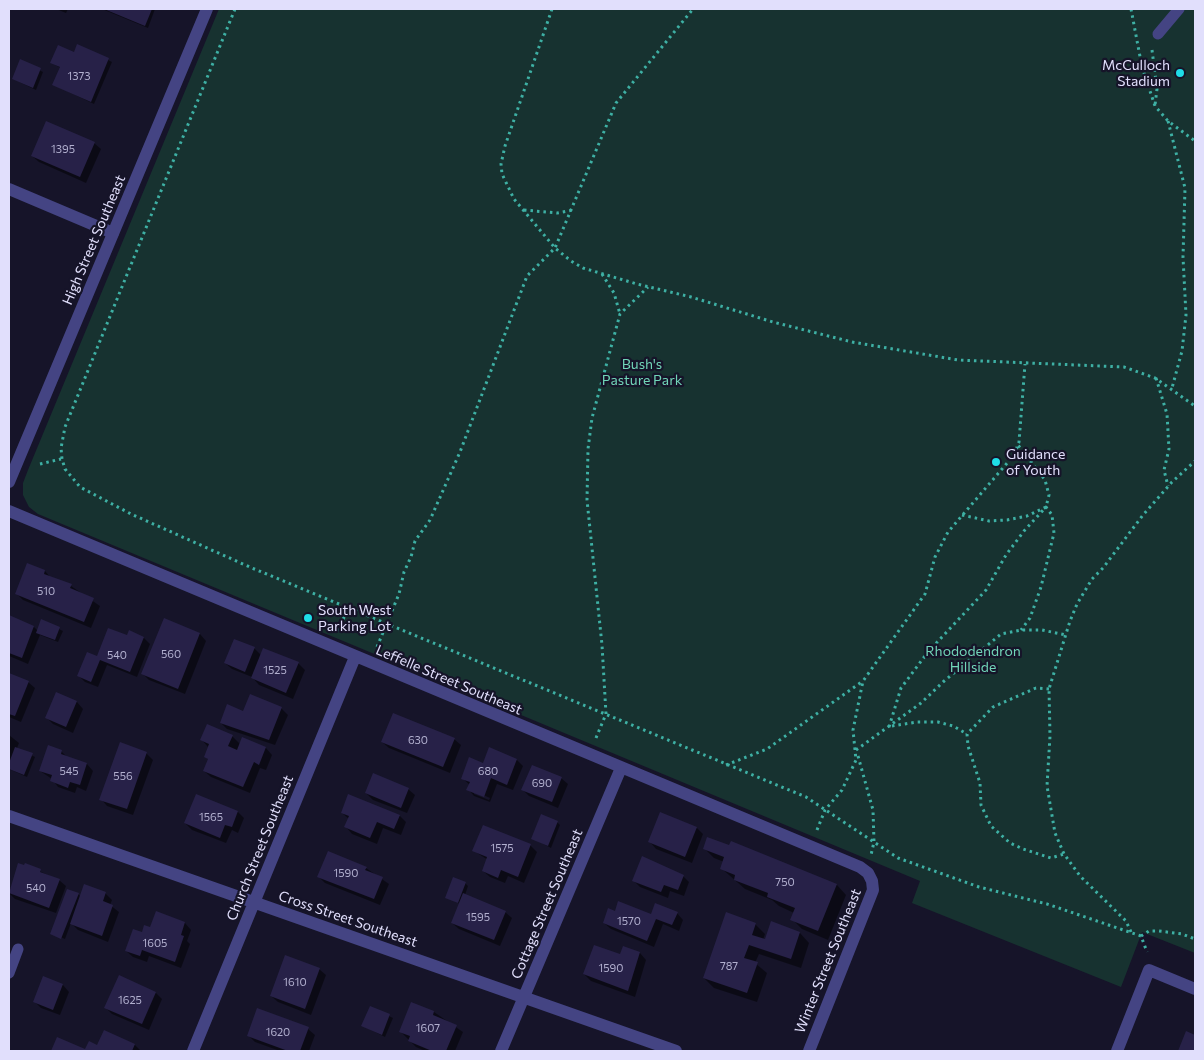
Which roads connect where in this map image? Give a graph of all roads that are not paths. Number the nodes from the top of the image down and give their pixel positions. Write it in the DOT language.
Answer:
graph roads {
  1 [pos="206,9"];
  2 [pos="1179,9"];
  3 [pos="1158,34"];
  4 [pos="9,189"];
  5 [pos="113,233"];
  6 [pos="9,482"];
  7 [pos="9,511"];
  8 [pos="355,657"];
  9 [pos="622,768"];
  10 [pos="9,816"];
  11 [pos="872,881"];
  12 [pos="254,902"];
  13 [pos="18,949"];
  14 [pos="9,973"];
  15 [pos="1195,988"];
  16 [pos="524,997"];
  17 [pos="193,1051"];
  18 [pos="501,1051"];
  19 [pos="676,1051"];
  20 [pos="809,1051"];
  21 [pos="1117,1051"];
  1 -- 5 [label="street, High Street Southeast"];
  2 -- 3 [label="lane"];
  4 -- 5 [label="street"];
  5 -- 6 [label="street, High Street Southeast"];
  7 -- 8 [label="street, Leffelle Street Southeast"];
  8 -- 9 [label="street, Leffelle Street Southeast"];
  8 -- 12 [label="street, Church Street Southeast"];
  9 -- 11 [label="street, Leffelle Street Southeast"];
  9 -- 16 [label="street, Cottage Street Southeast"];
  10 -- 12 [label="street, Cross Street Southeast"];
  11 -- 20 [label="street, Winter Street Southeast"];
  12 -- 16 [label="street, Cross Street Southeast"];
  12 -- 17 [label="street, Church Street Southeast"];
  13 -- 14 [label="lane"];
  15 -- 21 [label="street"];
  16 -- 18 [label="street, Cottage Street Southeast"];
  16 -- 19 [label="street, Cross Street Southeast"];
}
